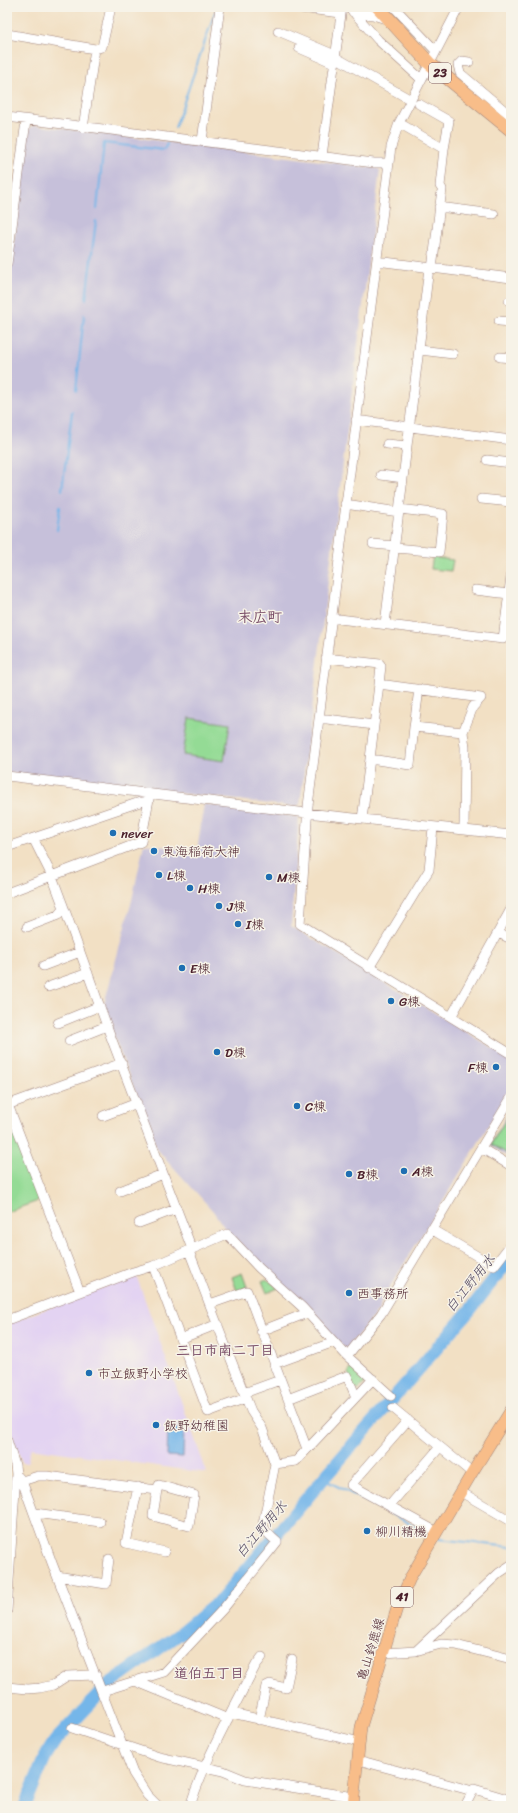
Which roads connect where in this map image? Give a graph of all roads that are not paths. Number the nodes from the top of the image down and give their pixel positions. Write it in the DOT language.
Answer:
graph roads {
  1 [pos="111,7"];
  2 [pos="220,7"];
  3 [pos="292,7"];
  4 [pos="378,7"];
  5 [pos="394,7"];
  6 [pos="459,7"];
  7 [pos="351,9"];
  8 [pos="341,10"];
  9 [pos="391,21"];
  10 [pos="278,31"];
  11 [pos="7,34"];
  12 [pos="95,48"];
  13 [pos="299,48"];
  14 [pos="436,51"];
  15 [pos="335,58"];
  16 [pos="469,62"];
  17 [pos="430,63"];
  18 [pos="421,79"];
  19 [pos="415,102"];
  20 [pos="511,116"];
  21 [pos="7,118"];
  22 [pos="26,121"];
  23 [pos="399,123"];
  24 [pos="83,128"];
  25 [pos="511,130"];
  26 [pos="202,141"];
  27 [pos="444,149"];
  28 [pos="322,156"];
  29 [pos="388,163"];
  30 [pos="439,207"];
  31 [pos="10,214"];
  32 [pos="494,214"];
  33 [pos="377,261"];
  34 [pos="7,264"];
  35 [pos="431,268"];
  36 [pos="511,278"];
  37 [pos="499,320"];
  38 [pos="511,322"];
  39 [pos="420,350"];
  40 [pos="453,354"];
  41 [pos="500,357"];
  42 [pos="511,358"];
  43 [pos="356,420"];
  44 [pos="410,426"];
  45 [pos="511,440"];
  46 [pos="387,444"];
  47 [pos="407,446"];
  48 [pos="487,460"];
  49 [pos="511,463"];
  50 [pos="382,475"];
  51 [pos="403,478"];
  52 [pos="481,499"];
  53 [pos="511,502"];
  54 [pos="345,504"];
  55 [pos="399,510"];
  56 [pos="373,544"];
  57 [pos="395,547"];
  58 [pos="511,577"];
  59 [pos="474,590"];
  60 [pos="509,595"];
  61 [pos="331,618"];
  62 [pos="385,624"];
  63 [pos="507,639"];
  64 [pos="326,658"];
  65 [pos="379,684"];
  66 [pos="419,689"];
  67 [pos="319,718"];
  68 [pos="374,725"];
  69 [pos="414,727"];
  70 [pos="463,732"];
  71 [pos="370,759"];
  72 [pos="7,776"];
  73 [pos="150,796"];
  74 [pos="307,813"];
  75 [pos="362,819"];
  76 [pos="432,827"];
  77 [pos="464,830"];
  78 [pos="511,835"];
  79 [pos="33,838"];
  80 [pos="7,847"];
  81 [pos="52,876"];
  82 [pos="7,893"];
  83 [pos="64,908"];
  84 [pos="511,909"];
  85 [pos="27,927"];
  86 [pos="498,933"];
  87 [pos="511,939"];
  88 [pos="80,952"];
  89 [pos="43,966"];
  90 [pos="369,968"];
  91 [pos="88,973"];
  92 [pos="48,988"];
  93 [pos="100,1006"];
  94 [pos="451,1017"];
  95 [pos="58,1023"];
  96 [pos="107,1026"];
  97 [pos="69,1041"];
  98 [pos="511,1054"];
  99 [pos="122,1063"];
  100 [pos="511,1098"];
  101 [pos="137,1103"];
  102 [pos="7,1104"];
  103 [pos="103,1116"];
  104 [pos="481,1148"];
  105 [pos="511,1166"];
  106 [pos="163,1174"];
  107 [pos="120,1191"];
  108 [pos="176,1209"];
  109 [pos="138,1223"];
  110 [pos="431,1229"];
  111 [pos="511,1244"];
  112 [pos="191,1250"];
  113 [pos="153,1266"];
  114 [pos="80,1292"];
  115 [pos="210,1304"];
  116 [pos="307,1313"];
  117 [pos="7,1320"];
  118 [pos="218,1324"];
  119 [pos="262,1331"];
  120 [pos="180,1339"];
  121 [pos="334,1342"];
  122 [pos="347,1356"];
  123 [pos="274,1364"];
  124 [pos="373,1379"];
  125 [pos="280,1380"];
  126 [pos="245,1395"];
  127 [pos="391,1396"];
  128 [pos="356,1397"];
  129 [pos="288,1399"];
  130 [pos="393,1408"];
  131 [pos="511,1410"];
  132 [pos="408,1420"];
  133 [pos="7,1441"];
  134 [pos="440,1447"];
  135 [pos="307,1449"];
  136 [pos="275,1464"];
  137 [pos="13,1467"];
  138 [pos="472,1473"];
  139 [pos="22,1481"];
  140 [pos="138,1487"];
  141 [pos="158,1490"];
  142 [pos="460,1492"];
  143 [pos="390,1506"];
  144 [pos="10,1509"];
  145 [pos="35,1513"];
  146 [pos="511,1521"];
  147 [pos="100,1522"];
  148 [pos="437,1532"];
  149 [pos="165,1552"];
  150 [pos="8,1553"];
  151 [pos="109,1559"];
  152 [pos="511,1565"];
  153 [pos="57,1576"];
  154 [pos="7,1611"];
  155 [pos="416,1651"];
  156 [pos="384,1653"];
  157 [pos="262,1657"];
  158 [pos="292,1659"];
  159 [pos="511,1659"];
  160 [pos="96,1675"];
  161 [pos="135,1681"];
  162 [pos="7,1687"];
  163 [pos="103,1692"];
  164 [pos="230,1716"];
  165 [pos="259,1720"];
  166 [pos="72,1728"];
  167 [pos="360,1742"];
  168 [pos="123,1745"];
  169 [pos="358,1760"];
  170 [pos="204,1768"];
  171 [pos="473,1791"];
  172 [pos="511,1800"];
  173 [pos="354,1802"];
  174 [pos="158,1806"];
  175 [pos="190,1806"];
  176 [pos="465,1806"];
  1 -- 12 [label="street"];
  2 -- 26 [label="street"];
  3 -- 8 [label="street"];
  4 -- 9 [label="highway, 23"];
  5 -- 14 [label="street"];
  6 -- 14 [label="street"];
  7 -- 9 [label="street"];
  7 -- 18 [label="street"];
  8 -- 15 [label="street"];
  9 -- 17 [label="highway, 23"];
  10 -- 15 [label="street"];
  11 -- 12 [label="street"];
  12 -- 24 [label="street"];
  13 -- 15 [label="street"];
  14 -- 17 [label="street"];
  15 -- 19 [label="street"];
  15 -- 28 [label="street"];
  16 -- 20 [label="street"];
  17 -- 18 [label="street"];
  17 -- 25 [label="highway, 23"];
  18 -- 19 [label="street"];
  19 -- 23 [label="street"];
  19 -- 27 [label="street"];
  21 -- 22 [label="street"];
  22 -- 24 [label="street"];
  22 -- 31 [label="street"];
  23 -- 27 [label="street"];
  23 -- 29 [label="street"];
  24 -- 26 [label="street"];
  26 -- 28 [label="street"];
  27 -- 30 [label="street"];
  28 -- 29 [label="street"];
  29 -- 33 [label="street"];
  30 -- 32 [label="street"];
  30 -- 35 [label="street"];
  31 -- 34 [label="street"];
  33 -- 35 [label="street"];
  33 -- 43 [label="street"];
  35 -- 36 [label="street"];
  35 -- 39 [label="street"];
  37 -- 38 [label="street"];
  39 -- 40 [label="street"];
  39 -- 44 [label="street"];
  41 -- 42 [label="street"];
  43 -- 44 [label="street"];
  43 -- 54 [label="street"];
  44 -- 45 [label="street"];
  44 -- 47 [label="street"];
  46 -- 47 [label="street"];
  47 -- 51 [label="street"];
  48 -- 49 [label="street"];
  50 -- 51 [label="street"];
  51 -- 55 [label="street"];
  52 -- 53 [label="street"];
  54 -- 55 [label="street"];
  54 -- 61 [label="street"];
  55 -- 57 [label="street"];
  55 -- 57 [label="street"];
  56 -- 57 [label="street"];
  57 -- 62 [label="street"];
  58 -- 60 [label="street"];
  59 -- 60 [label="street"];
  60 -- 63 [label="street"];
  61 -- 62 [label="street"];
  61 -- 64 [label="street"];
  62 -- 63 [label="street"];
  64 -- 65 [label="street"];
  64 -- 67 [label="street"];
  65 -- 66 [label="street"];
  65 -- 68 [label="street"];
  66 -- 69 [label="street"];
  66 -- 70 [label="street"];
  67 -- 68 [label="street"];
  67 -- 74 [label="street"];
  68 -- 71 [label="street"];
  69 -- 70 [label="street"];
  69 -- 71 [label="street"];
  70 -- 77 [label="street"];
  71 -- 75 [label="street"];
  72 -- 73 [label="street"];
  73 -- 74 [label="street"];
  73 -- 79 [label="street"];
  73 -- 81 [label="street"];
  74 -- 75 [label="street"];
  74 -- 90 [label="street"];
  75 -- 76 [label="street"];
  76 -- 77 [label="street"];
  76 -- 90 [label="street"];
  77 -- 78 [label="street"];
  79 -- 80 [label="street"];
  79 -- 81 [label="street"];
  81 -- 82 [label="street"];
  81 -- 83 [label="street"];
  83 -- 85 [label="street"];
  83 -- 88 [label="street"];
  84 -- 86 [label="street"];
  86 -- 87 [label="street"];
  86 -- 94 [label="street"];
  88 -- 89 [label="street"];
  88 -- 91 [label="street"];
  90 -- 94 [label="street"];
  91 -- 92 [label="street"];
  91 -- 93 [label="street"];
  93 -- 95 [label="street"];
  93 -- 96 [label="street"];
  94 -- 98 [label="street"];
  96 -- 97 [label="street"];
  96 -- 99 [label="street"];
  99 -- 101 [label="street"];
  99 -- 102 [label="street"];
  100 -- 104 [label="street"];
  101 -- 103 [label="street"];
  101 -- 106 [label="street"];
  102 -- 114 [label="street"];
  104 -- 105 [label="street"];
  104 -- 110 [label="street"];
  106 -- 107 [label="street"];
  106 -- 108 [label="street"];
  108 -- 109 [label="street"];
  108 -- 112 [label="street"];
  110 -- 111 [label="street"];
  110 -- 122 [label="street"];
  112 -- 113 [label="street"];
  112 -- 115 [label="street"];
  112 -- 116 [label="street"];
  113 -- 114 [label="street"];
  113 -- 120 [label="street"];
  114 -- 117 [label="street"];
  115 -- 118 [label="street"];
  115 -- 119 [label="street"];
  116 -- 119 [label="street"];
  116 -- 121 [label="street"];
  118 -- 120 [label="street"];
  118 -- 126 [label="street"];
  119 -- 123 [label="street"];
  120 -- 126 [label="street"];
  121 -- 122 [label="street"];
  121 -- 123 [label="street"];
  122 -- 124 [label="street"];
  123 -- 125 [label="street"];
  124 -- 127 [label="street"];
  124 -- 128 [label="street"];
  125 -- 126 [label="street"];
  125 -- 129 [label="street"];
  126 -- 136 [label="street"];
  128 -- 129 [label="street"];
  128 -- 135 [label="street"];
  129 -- 135 [label="street"];
  130 -- 132 [label="street"];
  131 -- 138 [label="main road, 亀山鈴鹿線 / 41"];
  132 -- 134 [label="street"];
  132 -- 143 [label="street"];
  133 -- 137 [label="street"];
  134 -- 138 [label="street"];
  134 -- 143 [label="street"];
  135 -- 136 [label="street"];
  136 -- 161 [label="street"];
  137 -- 139 [label="street"];
  137 -- 144 [label="street"];
  138 -- 142 [label="main road, 亀山鈴鹿線 / 41"];
  139 -- 140 [label="street"];
  139 -- 145 [label="street"];
  140 -- 141 [label="street"];
  140 -- 149 [label="street"];
  141 -- 141 [label="street"];
  142 -- 146 [label="street"];
  142 -- 148 [label="main road, 亀山鈴鹿線 / 41"];
  143 -- 148 [label="street"];
  144 -- 150 [label="street"];
  145 -- 147 [label="street"];
  145 -- 153 [label="street"];
  148 -- 156 [label="main road, 亀山鈴鹿線 / 41"];
  150 -- 154 [label="street"];
  151 -- 153 [label="street"];
  152 -- 155 [label="street"];
  153 -- 160 [label="street"];
  155 -- 156 [label="street"];
  155 -- 159 [label="street"];
  156 -- 167 [label="main road, 亀山鈴鹿線 / 41"];
  157 -- 164 [label="street"];
  158 -- 165 [label="street"];
  160 -- 162 [label="street"];
  160 -- 163 [label="street"];
  161 -- 163 [label="street"];
  161 -- 164 [label="street"];
  163 -- 168 [label="street"];
  164 -- 165 [label="street"];
  164 -- 170 [label="street"];
  165 -- 167 [label="street"];
  166 -- 168 [label="street"];
  167 -- 169 [label="main road, 亀山鈴鹿線 / 41"];
  168 -- 170 [label="street"];
  168 -- 174 [label="street"];
  169 -- 171 [label="street"];
  169 -- 173 [label="main road, 亀山鈴鹿線 / 41"];
  170 -- 173 [label="street"];
  170 -- 175 [label="street"];
  171 -- 172 [label="street"];
  171 -- 176 [label="street"];
}
